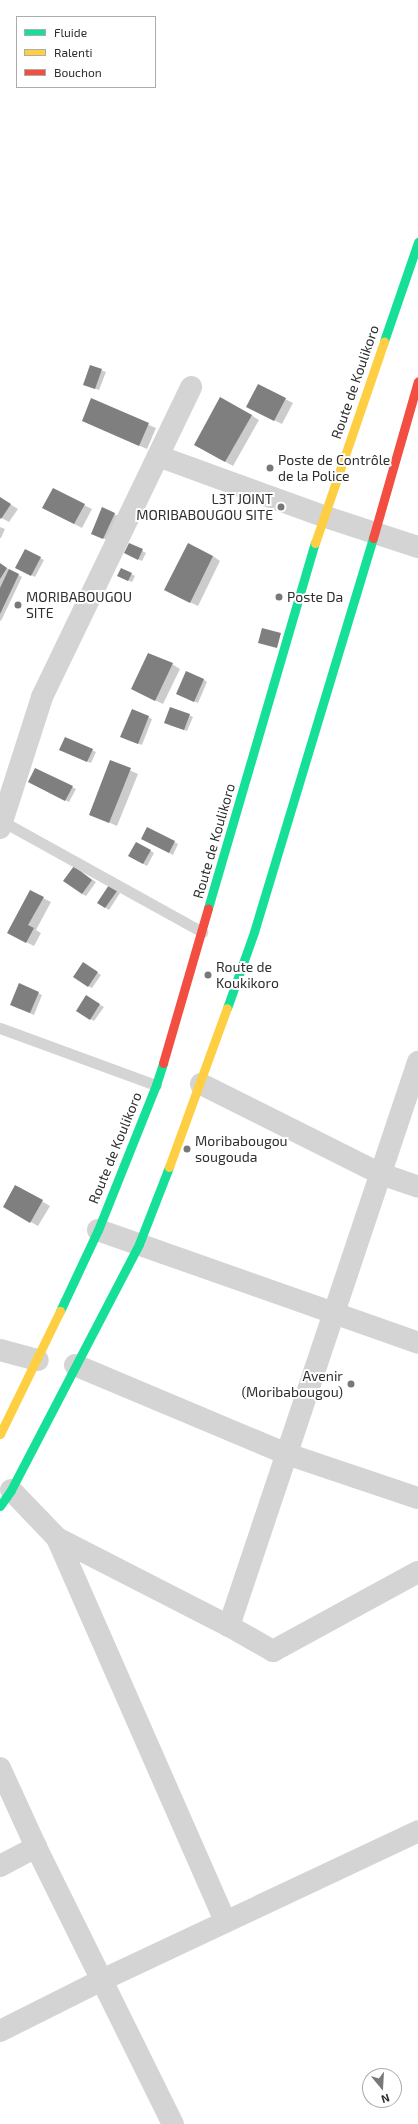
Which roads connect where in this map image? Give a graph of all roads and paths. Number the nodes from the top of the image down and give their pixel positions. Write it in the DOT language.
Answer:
graph roads {
  1 [pos="418,242"];
  2 [pos="418,381"];
  3 [pos="191,387"];
  4 [pos="158,456"];
  5 [pos="323,516"];
  6 [pos="375,533"];
  7 [pos="418,547"];
  8 [pos="1,824"];
  9 [pos="202,932"];
  10 [pos="0,1028"];
  11 [pos="418,1062"];
  12 [pos="201,1084"];
  13 [pos="156,1085"];
  14 [pos="381,1174"];
  15 [pos="418,1187"];
  16 [pos="98,1230"];
  17 [pos="139,1244"];
  18 [pos="334,1314"];
  19 [pos="418,1343"];
  20 [pos="0,1350"];
  21 [pos="38,1360"];
  22 [pos="75,1365"];
  23 [pos="0,1434"];
  24 [pos="287,1454"];
  25 [pos="5,1498"];
  26 [pos="418,1498"];
  27 [pos="57,1538"];
  28 [pos="418,1572"];
  29 [pos="230,1626"];
  30 [pos="0,1768"];
  31 [pos="418,1831"];
  32 [pos="36,1847"];
  33 [pos="0,1866"];
  34 [pos="225,1921"];
  35 [pos="102,1980"];
  36 [pos="0,2031"];
  37 [pos="173,2124"];
  1 -- 5 [label="main road, Route de Koulikoro"];
  2 -- 6 [label="main road"];
  3 -- 4 [label="street"];
  4 -- 5 [label="street"];
  4 -- 8 [label="street"];
  5 -- 6 [label="street"];
  5 -- 9 [label="main road, Route de Koulikoro"];
  6 -- 7 [label="street"];
  6 -- 12 [label="main road"];
  8 -- 9 [label="lane"];
  9 -- 13 [label="main road, Route de Koulikoro"];
  10 -- 13 [label="lane"];
  11 -- 14 [label="street"];
  12 -- 14 [label="street"];
  12 -- 17 [label="main road"];
  13 -- 16 [label="main road, Route de Koulikoro"];
  14 -- 15 [label="street"];
  14 -- 18 [label="street"];
  16 -- 17 [label="street"];
  16 -- 21 [label="main road, Route de Koulikoro"];
  17 -- 18 [label="street"];
  17 -- 22 [label="main road"];
  18 -- 19 [label="street"];
  18 -- 24 [label="street"];
  20 -- 21 [label="street"];
  21 -- 23 [label="main road, Route de Koulikoro"];
  22 -- 24 [label="street"];
  22 -- 25 [label="main road"];
  24 -- 26 [label="street"];
  24 -- 29 [label="street"];
  25 -- 27 [label="street"];
  27 -- 29 [label="street"];
  27 -- 34 [label="street"];
  28 -- 29 [label="street"];
  30 -- 32 [label="street"];
  31 -- 34 [label="street"];
  32 -- 33 [label="street"];
  32 -- 35 [label="street"];
  34 -- 35 [label="street"];
  35 -- 36 [label="street"];
  35 -- 37 [label="street"];
}
